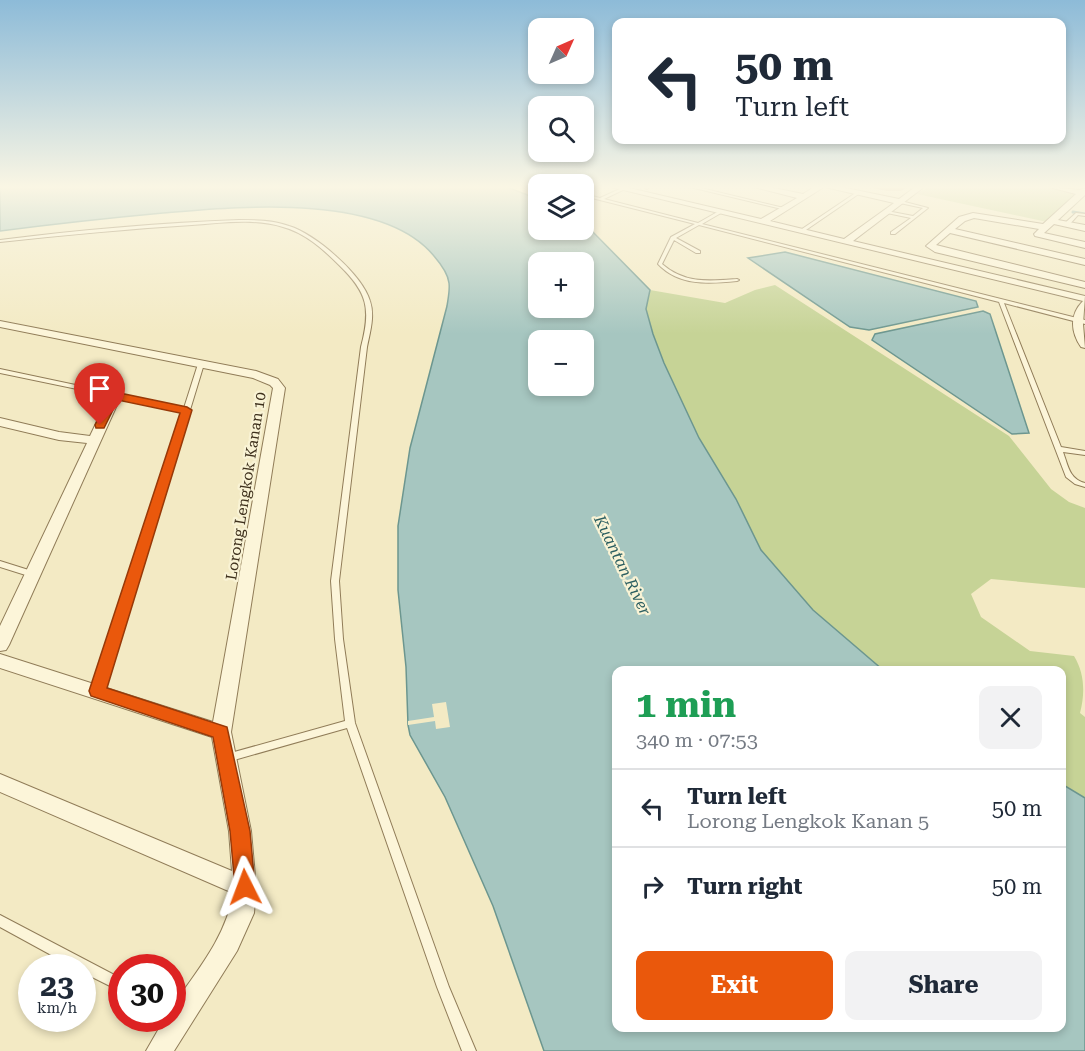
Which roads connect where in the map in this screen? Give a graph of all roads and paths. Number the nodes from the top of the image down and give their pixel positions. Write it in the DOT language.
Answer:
graph roads {
  1 [pos="40,236"];
  2 [pos="306,236"];
  3 [pos="676,236"];
  4 [pos="745,236"];
  5 [pos="822,236"];
  6 [pos="854,236"];
  7 [pos="941,236"];
  8 [pos="974,236"];
  9 [pos="1047,236"];
  10 [pos="673,238"];
  11 [pos="0,241"];
  12 [pos="846,242"];
  13 [pos="1085,245"];
  14 [pos="698,252"];
  15 [pos="963,256"];
  16 [pos="1085,262"];
  17 [pos="950,267"];
  18 [pos="737,280"];
  19 [pos="1085,285"];
  20 [pos="1085,298"];
  21 [pos="1001,301"];
  22 [pos="1085,304"];
  23 [pos="1080,320"];
  24 [pos="1,325"];
  25 [pos="1085,345"];
  26 [pos="201,364"];
  27 [pos="0,371"];
  28 [pos="115,396"];
  29 [pos="187,410"];
  30 [pos="0,422"];
  31 [pos="93,440"];
  32 [pos="1059,449"];
  33 [pos="1085,453"];
  34 [pos="1085,485"];
  35 [pos="0,564"];
  36 [pos="32,574"];
  37 [pos="0,645"];
  38 [pos="0,661"];
  39 [pos="97,691"];
  40 [pos="350,723"];
  41 [pos="221,732"];
  42 [pos="225,759"];
  43 [pos="3,783"];
  44 [pos="245,887"];
  45 [pos="0,921"];
  46 [pos="108,979"];
  47 [pos="186,1003"];
  48 [pos="169,1032"];
  49 [pos="159,1051"];
  50 [pos="469,1051"];
  1 -- 11 [label="lane"];
  2 -- 40 [label="lane"];
  3 -- 10 [label="lane"];
  4 -- 21 [label="lane"];
  5 -- 12 [label="street"];
  6 -- 12 [label="street"];
  7 -- 15 [label="street"];
  8 -- 16 [label="street"];
  9 -- 13 [label="street"];
  10 -- 14 [label="lane"];
  10 -- 18 [label="lane"];
  12 -- 17 [label="street"];
  15 -- 17 [label="street"];
  15 -- 19 [label="street"];
  17 -- 20 [label="street"];
  21 -- 23 [label="lane"];
  21 -- 32 [label="lane"];
  22 -- 23 [label="street"];
  23 -- 25 [label="street"];
  24 -- 26 [label="street, Lorong Lengkok Kanan 10"];
  26 -- 29 [label="lane"];
  26 -- 41 [label="street, Lorong Lengkok Kanan 10"];
  27 -- 28 [label="lane"];
  28 -- 29 [label="lane"];
  28 -- 31 [label="street"];
  29 -- 39 [label="lane"];
  30 -- 31 [label="street"];
  31 -- 36 [label="street"];
  32 -- 33 [label="lane"];
  32 -- 34 [label="lane"];
  35 -- 36 [label="lane"];
  36 -- 37 [label="street"];
  38 -- 39 [label="street"];
  39 -- 41 [label="street"];
  40 -- 42 [label="lane"];
  40 -- 50 [label="lane"];
  41 -- 42 [label="street"];
  42 -- 44 [label="street"];
  43 -- 44 [label="street"];
  44 -- 47 [label="street"];
  45 -- 46 [label="lane"];
  48 -- 49 [label="street"];
}
